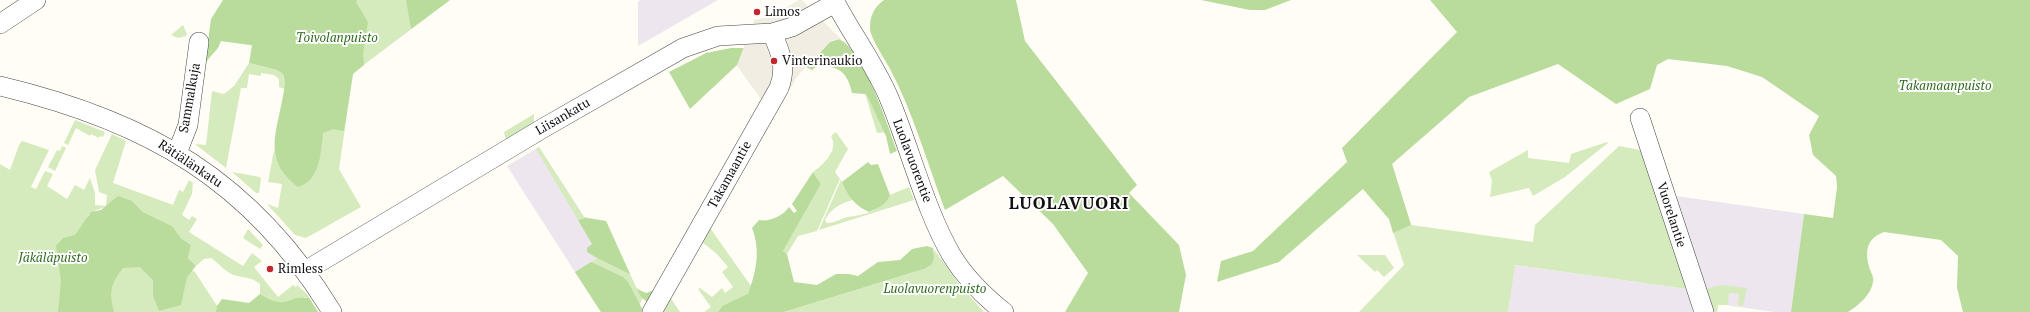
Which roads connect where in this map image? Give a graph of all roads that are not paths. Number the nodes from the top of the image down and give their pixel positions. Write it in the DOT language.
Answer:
graph roads {
  1 [pos="36,0"];
  2 [pos="834,2"];
  3 [pos="0,24"];
  4 [pos="772,33"];
  5 [pos="200,42"];
  6 [pos="0,86"];
  7 [pos="1640,118"];
  8 [pos="177,153"];
  9 [pos="305,271"];
  10 [pos="332,312"];
  11 [pos="652,312"];
  12 [pos="1004,312"];
  13 [pos="1704,312"];
  1 -- 3 [label="street"];
  2 -- 4 [label="street, Liisankatu"];
  2 -- 12 [label="street, Luolavuorentie"];
  4 -- 9 [label="street, Liisankatu"];
  4 -- 11 [label="street, Takamaantie"];
  5 -- 8 [label="street, Sammalkuja"];
  6 -- 8 [label="street, Rätiälänkatu"];
  7 -- 13 [label="street, Vuorelantie"];
  8 -- 9 [label="street, Rätiälänkatu"];
  9 -- 10 [label="street, Rätiälänkatu"];
}
